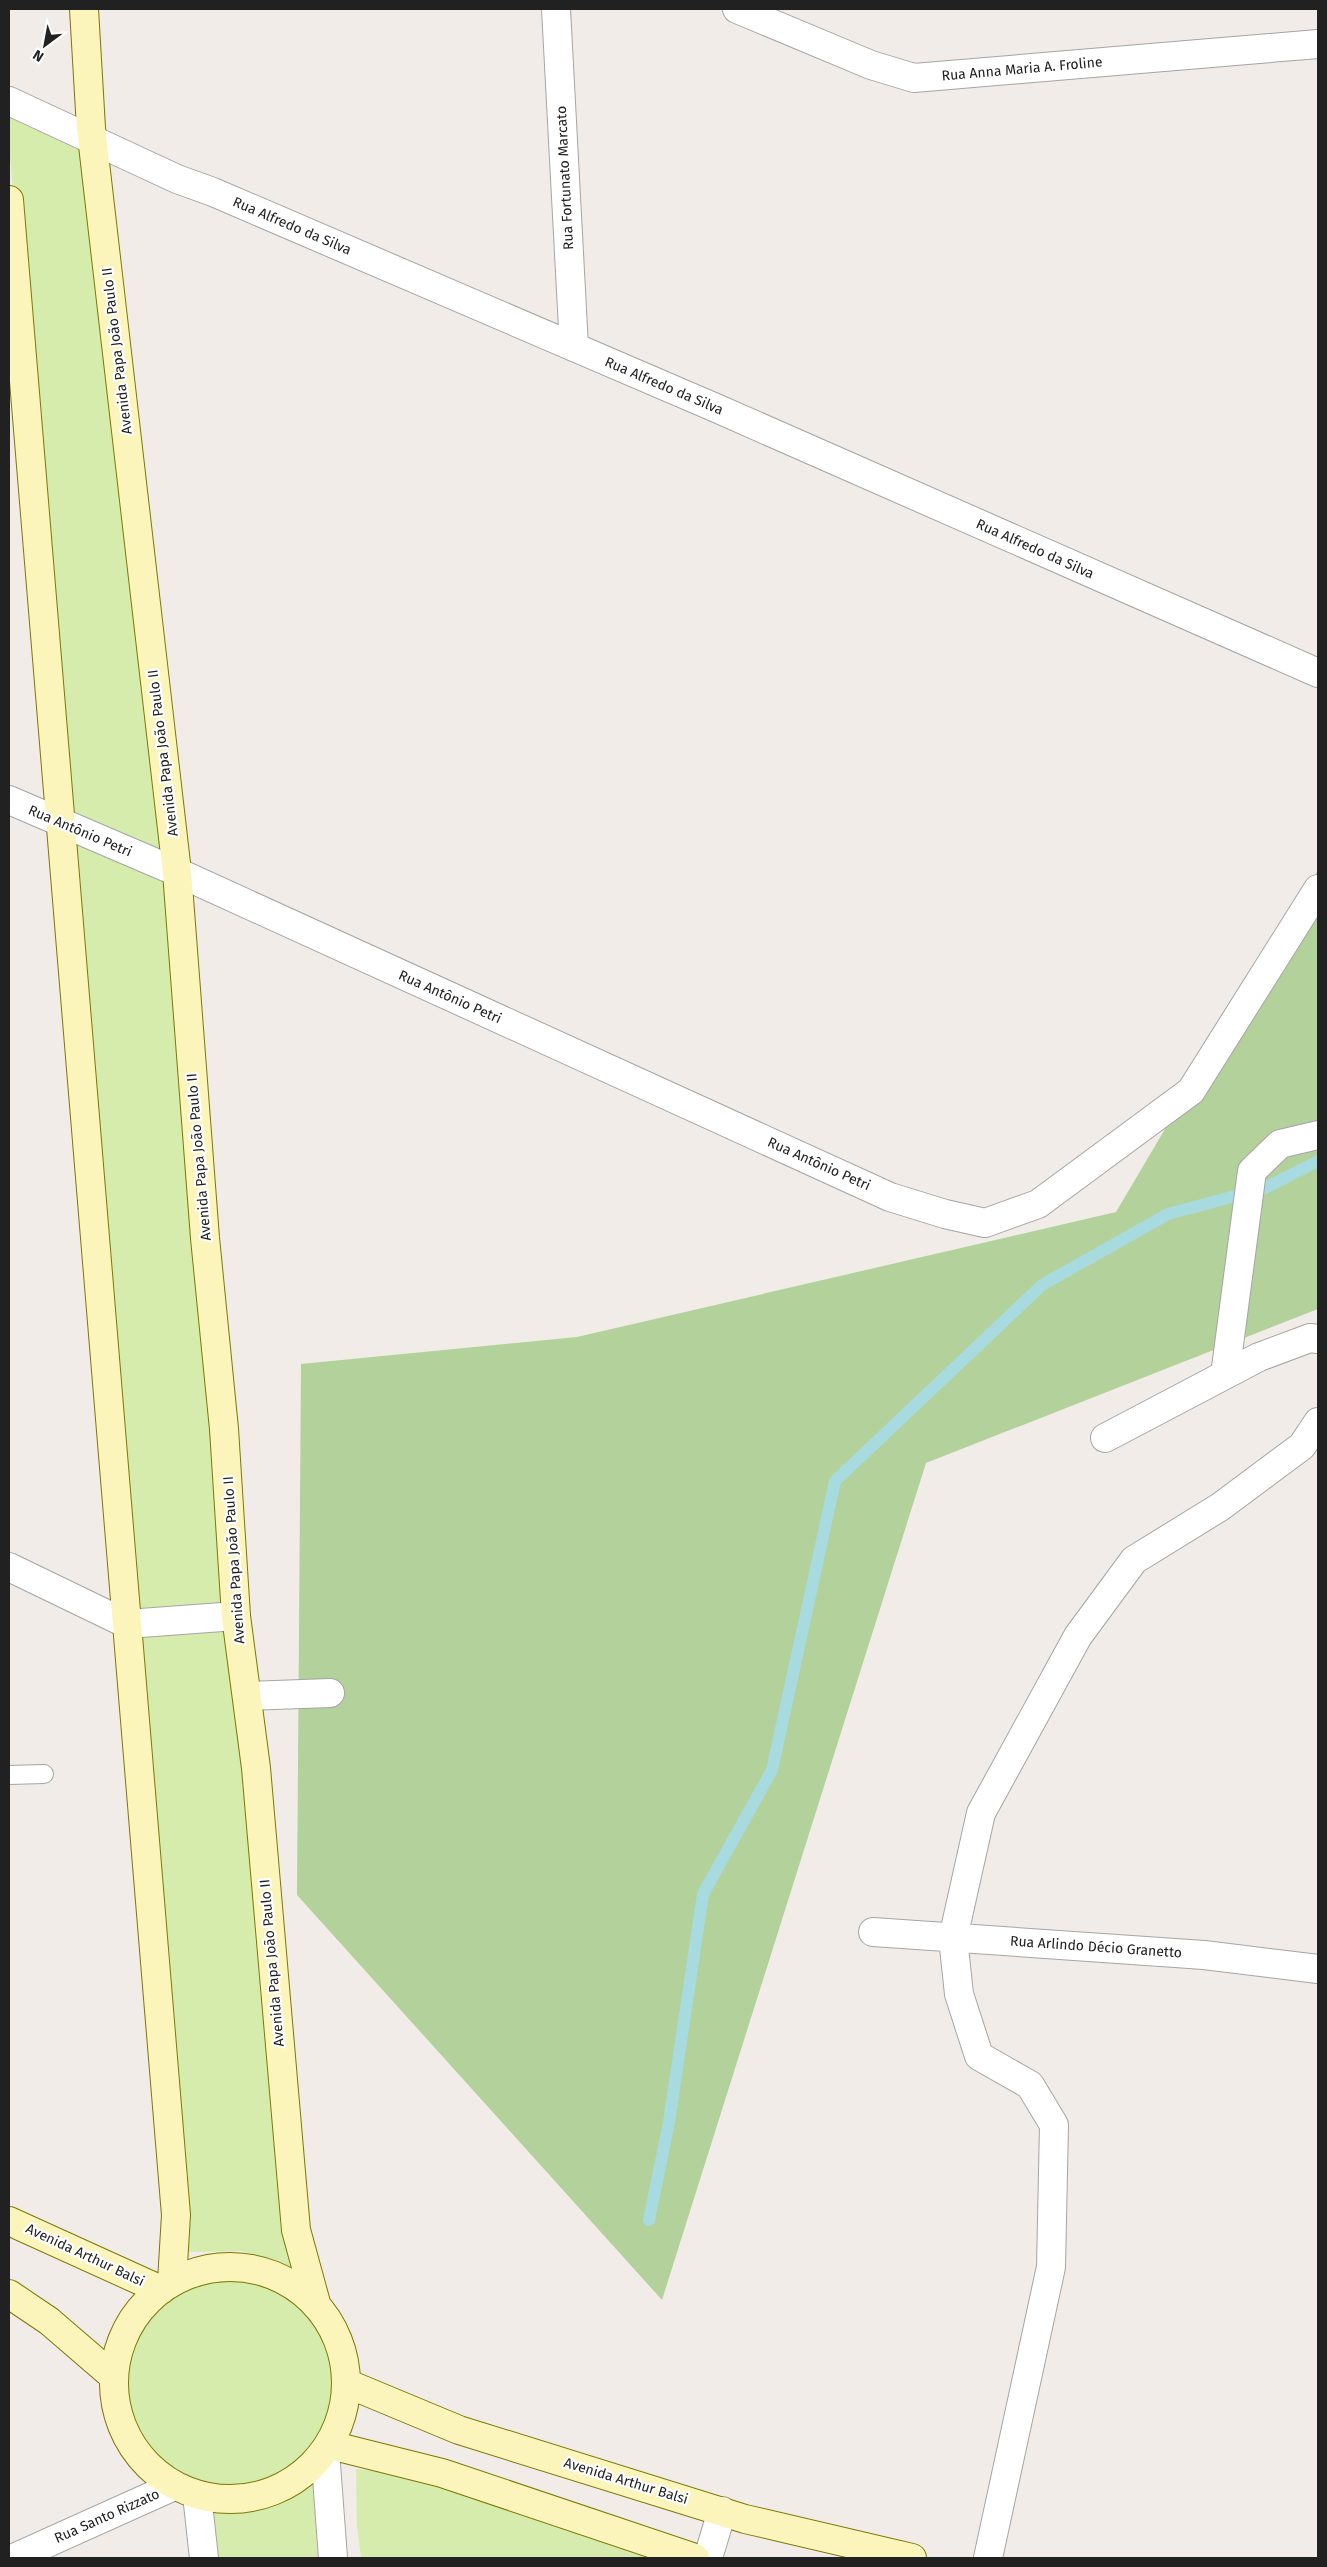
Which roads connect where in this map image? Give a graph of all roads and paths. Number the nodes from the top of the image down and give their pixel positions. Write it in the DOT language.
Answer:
graph roads {
  1 [pos="84,9"];
  2 [pos="556,9"];
  3 [pos="737,9"];
  4 [pos="1318,44"];
  5 [pos="9,101"];
  6 [pos="93,140"];
  7 [pos="9,200"];
  8 [pos="574,347"];
  9 [pos="1318,673"];
  10 [pos="9,800"];
  11 [pos="60,824"];
  12 [pos="177,872"];
  13 [pos="1318,889"];
  14 [pos="1318,1135"];
  15 [pos="1314,1338"];
  16 [pos="1225,1375"];
  17 [pos="1318,1422"];
  18 [pos="1105,1438"];
  19 [pos="9,1567"];
  20 [pos="236,1616"];
  21 [pos="127,1624"];
  22 [pos="330,1693"];
  23 [pos="246,1696"];
  24 [pos="44,1774"];
  25 [pos="9,1775"];
  26 [pos="873,1932"];
  27 [pos="953,1938"];
  28 [pos="1318,1969"];
  29 [pos="9,2221"];
  30 [pos="167,2286"];
  31 [pos="9,2294"];
  32 [pos="316,2303"];
  33 [pos="114,2377"];
  34 [pos="346,2383"];
  35 [pos="328,2448"];
  36 [pos="185,2490"];
  37 [pos="722,2511"];
  38 [pos="14,2558"];
  39 [pos="204,2558"];
  40 [pos="333,2558"];
  41 [pos="695,2558"];
  42 [pos="708,2558"];
  43 [pos="912,2558"];
  44 [pos="988,2558"];
  1 -- 6 [label="main road, Avenida Papa João Paulo II"];
  2 -- 8 [label="street, Rua Fortunato Marcato"];
  3 -- 4 [label="street, Rua Anna Maria A. Froline"];
  5 -- 6 [label="street, Rua Alfredo da Silva"];
  6 -- 8 [label="street, Rua Alfredo da Silva"];
  6 -- 12 [label="main road, Avenida Papa João Paulo II"];
  7 -- 11 [label="main road"];
  8 -- 9 [label="street, Rua Alfredo da Silva"];
  10 -- 11 [label="street, Rua Antônio Petri"];
  11 -- 12 [label="street, Rua Antônio Petri"];
  11 -- 21 [label="main road"];
  12 -- 13 [label="street, Rua Antônio Petri"];
  12 -- 20 [label="main road, Avenida Papa João Paulo II"];
  14 -- 16 [label="street"];
  15 -- 16 [label="street"];
  16 -- 18 [label="street"];
  17 -- 27 [label="street"];
  19 -- 21 [label="street"];
  20 -- 21 [label="street"];
  20 -- 23 [label="main road, Avenida Papa João Paulo II"];
  21 -- 30 [label="main road"];
  22 -- 23 [label="street"];
  23 -- 32 [label="main road, Avenida Papa João Paulo II"];
  24 -- 25 [label="lane"];
  26 -- 27 [label="street, Rua Arlindo Décio Granetto"];
  27 -- 28 [label="street, Rua Arlindo Décio Granetto"];
  27 -- 44 [label="street"];
  29 -- 30 [label="main road, Avenida Arthur Balsi"];
  30 -- 32 [label="main road"];
  30 -- 33 [label="main road"];
  31 -- 33 [label="main road"];
  32 -- 34 [label="main road"];
  33 -- 36 [label="main road"];
  34 -- 35 [label="main road"];
  34 -- 37 [label="main road, Avenida Arthur Balsi"];
  35 -- 36 [label="main road"];
  35 -- 40 [label="street"];
  35 -- 41 [label="main road"];
  36 -- 38 [label="street, Rua Santo Rizzato"];
  36 -- 39 [label="street"];
  37 -- 42 [label="street"];
  37 -- 43 [label="main road, Avenida Arthur Balsi"];
}
